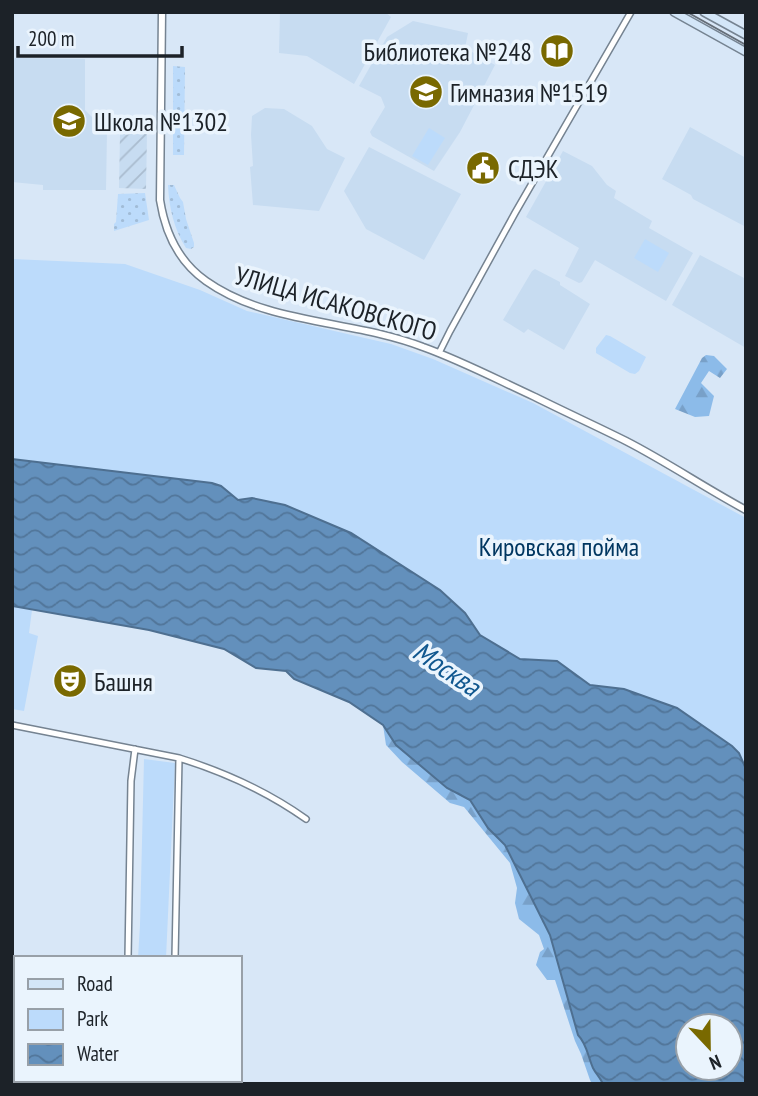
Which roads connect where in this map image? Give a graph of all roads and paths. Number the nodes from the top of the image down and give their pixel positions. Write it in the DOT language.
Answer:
graph roads {
  1 [pos="162,12"];
  2 [pos="631,12"];
  3 [pos="674,12"];
  4 [pos="705,12"];
  5 [pos="746,35"];
  6 [pos="746,51"];
  7 [pos="439,353"];
  8 [pos="745,507"];
  9 [pos="12,725"];
  10 [pos="135,749"];
  11 [pos="179,758"];
  12 [pos="306,820"];
  13 [pos="128,956"];
  14 [pos="175,956"];
  1 -- 7 [label="street, УЛИЦА ИСАКОВСКОГО"];
  2 -- 7 [label="street"];
  3 -- 6 [label="main road"];
  4 -- 5 [label="main road"];
  7 -- 8 [label="street, УЛИЦА ИСАКОВСКОГО"];
  9 -- 10 [label="street"];
  10 -- 11 [label="street"];
  10 -- 13 [label="street"];
  11 -- 12 [label="street"];
  11 -- 14 [label="street"];
}
